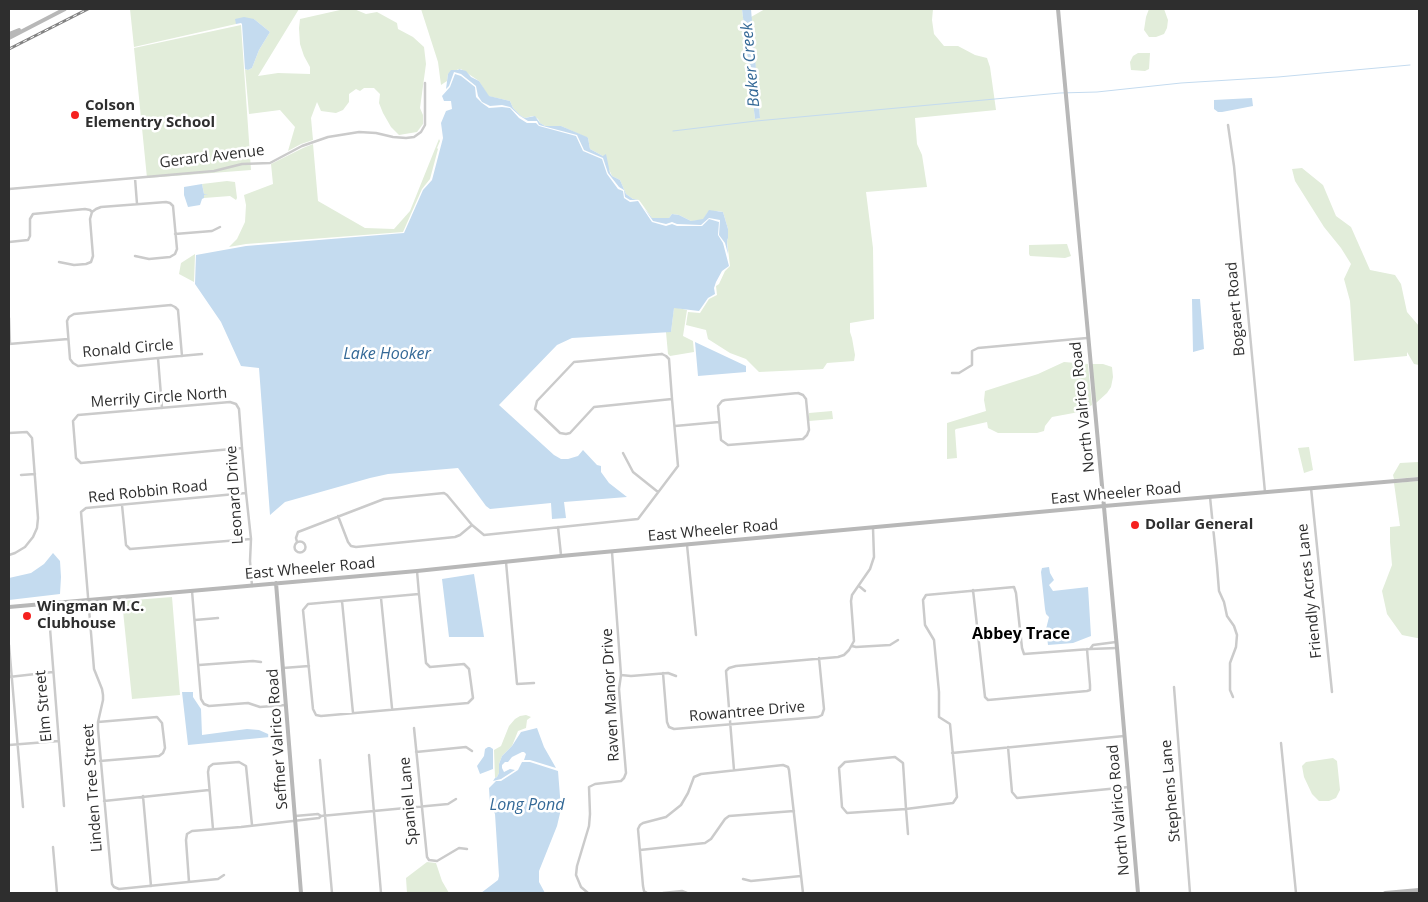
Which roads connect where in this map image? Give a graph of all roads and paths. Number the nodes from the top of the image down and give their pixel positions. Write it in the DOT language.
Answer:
graph roads {
  1 [pos="65,9"];
  2 [pos="1058,9"];
  3 [pos="35,24"];
  4 [pos="9,34"];
  5 [pos="9,38"];
  6 [pos="425,83"];
  7 [pos="1228,125"];
  8 [pos="135,178"];
  9 [pos="9,189"];
  10 [pos="137,204"];
  11 [pos="92,212"];
  12 [pos="220,227"];
  13 [pos="176,234"];
  14 [pos="9,242"];
  15 [pos="136,256"];
  16 [pos="59,262"];
  17 [pos="9,318"];
  18 [pos="1088,338"];
  19 [pos="68,339"];
  20 [pos="10,344"];
  21 [pos="202,354"];
  22 [pos="182,356"];
  23 [pos="158,358"];
  24 [pos="952,373"];
  25 [pos="672,399"];
  26 [pos="236,404"];
  27 [pos="162,408"];
  28 [pos="719,422"];
  29 [pos="675,426"];
  30 [pos="9,433"];
  31 [pos="242,448"];
  32 [pos="623,453"];
  33 [pos="35,474"];
  34 [pos="21,475"];
  35 [pos="1419,479"];
  36 [pos="1311,488"];
  37 [pos="658,492"];
  38 [pos="1265,492"];
  39 [pos="246,493"];
  40 [pos="1210,497"];
  41 [pos="122,504"];
  42 [pos="1104,506"];
  43 [pos="338,516"];
  44 [pos="472,525"];
  45 [pos="558,527"];
  46 [pos="873,528"];
  47 [pos="250,539"];
  48 [pos="298,542"];
  49 [pos="687,545"];
  50 [pos="612,552"];
  51 [pos="9,555"];
  52 [pos="561,556"];
  53 [pos="506,562"];
  54 [pos="417,571"];
  55 [pos="276,583"];
  56 [pos="252,586"];
  57 [pos="858,586"];
  58 [pos="973,590"];
  59 [pos="192,591"];
  60 [pos="865,591"];
  61 [pos="419,594"];
  62 [pos="381,598"];
  63 [pos="88,600"];
  64 [pos="342,601"];
  65 [pos="48,604"];
  66 [pos="9,607"];
  67 [pos="218,618"];
  68 [pos="195,620"];
  69 [pos="696,635"];
  70 [pos="898,640"];
  71 [pos="1116,642"];
  72 [pos="9,644"];
  73 [pos="1100,644"];
  74 [pos="852,646"];
  75 [pos="1117,648"];
  76 [pos="1088,649"];
  77 [pos="1101,649"];
  78 [pos="819,658"];
  79 [pos="261,662"];
  80 [pos="199,665"];
  81 [pos="309,666"];
  82 [pos="284,668"];
  83 [pos="53,672"];
  84 [pos="663,673"];
  85 [pos="621,675"];
  86 [pos="676,676"];
  87 [pos="10,677"];
  88 [pos="534,683"];
  89 [pos="1174,687"];
  90 [pos="1332,692"];
  91 [pos="1233,698"];
  92 [pos="286,705"];
  93 [pos="392,709"];
  94 [pos="353,713"];
  95 [pos="98,722"];
  96 [pos="730,725"];
  97 [pos="414,728"];
  98 [pos="1124,736"];
  99 [pos="58,741"];
  100 [pos="1282,743"];
  101 [pos="18,744"];
  102 [pos="9,745"];
  103 [pos="1008,747"];
  104 [pos="472,751"];
  105 [pos="416,752"];
  106 [pos="952,753"];
  107 [pos="369,755"];
  108 [pos="320,760"];
  109 [pos="100,761"];
  110 [pos="734,770"];
  111 [pos="1129,787"];
  112 [pos="209,790"];
  113 [pos="143,796"];
  114 [pos="456,799"];
  115 [pos="104,801"];
  116 [pos="64,806"];
  117 [pos="422,806"];
  118 [pos="23,808"];
  119 [pos="906,809"];
  120 [pos="794,811"];
  121 [pos="374,812"];
  122 [pos="325,816"];
  123 [pos="295,818"];
  124 [pos="252,825"];
  125 [pos="213,830"];
  126 [pos="908,834"];
  127 [pos="53,847"];
  128 [pos="467,850"];
  129 [pos="640,850"];
  130 [pos="224,875"];
  131 [pos="801,876"];
  132 [pos="743,879"];
  133 [pos="189,882"];
  134 [pos="151,886"];
  135 [pos="1419,890"];
  136 [pos="57,893"];
  137 [pos="302,893"];
  138 [pos="332,893"];
  139 [pos="381,893"];
  140 [pos="588,893"];
  141 [pos="647,893"];
  142 [pos="663,893"];
  143 [pos="688,893"];
  144 [pos="802,893"];
  145 [pos="1138,893"];
  146 [pos="1190,893"];
  147 [pos="1296,893"];
  148 [pos="1385,893"];
  1 -- 3 [label="street"];
  2 -- 18 [label="street, North Valrico Road"];
  3 -- 4 [label="street"];
  3 -- 5 [label="street"];
  6 -- 8 [label="street, Gerard Avenue"];
  7 -- 38 [label="street, Bogaert Road"];
  8 -- 9 [label="street, Gerard Avenue"];
  8 -- 10 [label="street"];
  10 -- 11 [label="street"];
  10 -- 13 [label="street"];
  11 -- 14 [label="street"];
  11 -- 16 [label="street"];
  12 -- 13 [label="street"];
  13 -- 15 [label="street"];
  17 -- 20 [label="street"];
  18 -- 24 [label="street"];
  18 -- 42 [label="street, North Valrico Road"];
  19 -- 20 [label="street"];
  19 -- 22 [label="street, Ronald Circle"];
  19 -- 23 [label="street, Ronald Circle"];
  21 -- 22 [label="street, Ronald Circle"];
  22 -- 23 [label="street, Ronald Circle"];
  23 -- 27 [label="street"];
  25 -- 25 [label="street"];
  25 -- 29 [label="street"];
  26 -- 27 [label="street, Merrily Circle North"];
  26 -- 31 [label="street, Leonard Drive"];
  27 -- 31 [label="street, Merrily Circle North"];
  28 -- 28 [label="street"];
  28 -- 29 [label="street"];
  29 -- 37 [label="street"];
  30 -- 33 [label="street"];
  31 -- 39 [label="street, Leonard Drive"];
  32 -- 37 [label="street"];
  33 -- 34 [label="street"];
  33 -- 51 [label="street"];
  35 -- 36 [label="street, East Wheeler Road"];
  36 -- 38 [label="street, East Wheeler Road"];
  36 -- 90 [label="street, Friendly Acres Lane"];
  37 -- 45 [label="street"];
  38 -- 40 [label="street, East Wheeler Road"];
  39 -- 41 [label="street, Red Robbin Road"];
  39 -- 47 [label="street, Leonard Drive"];
  40 -- 42 [label="street, East Wheeler Road"];
  40 -- 91 [label="street"];
  41 -- 47 [label="street"];
  41 -- 63 [label="street, Red Robbin Road"];
  42 -- 46 [label="street, East Wheeler Road"];
  42 -- 71 [label="street, North Valrico Road"];
  43 -- 44 [label="street"];
  43 -- 44 [label="street"];
  43 -- 48 [label="street"];
  44 -- 45 [label="street"];
  45 -- 52 [label="street"];
  46 -- 49 [label="street, East Wheeler Road"];
  46 -- 57 [label="street"];
  47 -- 56 [label="street, Leonard Drive"];
  48 -- 48 [label="street"];
  49 -- 50 [label="street, East Wheeler Road"];
  49 -- 69 [label="street"];
  50 -- 52 [label="street, East Wheeler Road"];
  50 -- 85 [label="street, Raven Manor Drive"];
  52 -- 53 [label="street, East Wheeler Road"];
  53 -- 54 [label="street, East Wheeler Road"];
  53 -- 88 [label="street"];
  54 -- 55 [label="street, East Wheeler Road"];
  54 -- 61 [label="street"];
  55 -- 56 [label="street, East Wheeler Road"];
  55 -- 82 [label="street, Seffner Valrico Road"];
  56 -- 59 [label="street, East Wheeler Road"];
  57 -- 60 [label="street"];
  57 -- 74 [label="street"];
  58 -- 76 [label="street"];
  58 -- 76 [label="street"];
  58 -- 106 [label="street"];
  59 -- 63 [label="street, East Wheeler Road"];
  59 -- 68 [label="street"];
  61 -- 62 [label="street"];
  61 -- 93 [label="street"];
  62 -- 64 [label="street"];
  62 -- 93 [label="street"];
  63 -- 65 [label="street, East Wheeler Road"];
  63 -- 95 [label="street, Linden Tree Street"];
  64 -- 81 [label="street"];
  64 -- 94 [label="street"];
  65 -- 66 [label="street, East Wheeler Road"];
  65 -- 83 [label="street, Elm Street"];
  67 -- 68 [label="street"];
  68 -- 80 [label="street"];
  70 -- 74 [label="street"];
  71 -- 73 [label="street"];
  71 -- 75 [label="street, North Valrico Road"];
  72 -- 87 [label="street"];
  73 -- 76 [label="street"];
  73 -- 77 [label="street"];
  74 -- 78 [label="street"];
  75 -- 77 [label="street"];
  75 -- 98 [label="street, North Valrico Road"];
  76 -- 77 [label="street"];
  78 -- 96 [label="street"];
  78 -- 96 [label="street, Rowantree Drive"];
  79 -- 80 [label="street"];
  80 -- 92 [label="street"];
  81 -- 82 [label="street"];
  81 -- 94 [label="street"];
  82 -- 92 [label="street, Seffner Valrico Road"];
  83 -- 87 [label="street"];
  83 -- 99 [label="street, Elm Street"];
  84 -- 85 [label="street"];
  84 -- 86 [label="street"];
  84 -- 96 [label="street, Rowantree Drive"];
  85 -- 140 [label="street, Raven Manor Drive"];
  87 -- 101 [label="street"];
  89 -- 146 [label="street, Stephens Lane"];
  92 -- 123 [label="street, Seffner Valrico Road"];
  93 -- 94 [label="street"];
  95 -- 109 [label="street, Linden Tree Street"];
  95 -- 109 [label="street"];
  96 -- 110 [label="street"];
  97 -- 105 [label="street, Spaniel Lane"];
  98 -- 103 [label="street"];
  98 -- 111 [label="street, North Valrico Road"];
  99 -- 101 [label="street"];
  99 -- 116 [label="street, Elm Street"];
  100 -- 147 [label="street"];
  101 -- 102 [label="street"];
  101 -- 118 [label="street"];
  103 -- 106 [label="street"];
  103 -- 111 [label="street"];
  104 -- 105 [label="street"];
  105 -- 117 [label="street, Spaniel Lane"];
  106 -- 119 [label="street"];
  107 -- 121 [label="street"];
  108 -- 122 [label="street"];
  109 -- 115 [label="street, Linden Tree Street"];
  110 -- 120 [label="street"];
  110 -- 129 [label="street"];
  111 -- 145 [label="street, North Valrico Road"];
  112 -- 113 [label="street"];
  112 -- 124 [label="street"];
  112 -- 125 [label="street"];
  113 -- 115 [label="street"];
  113 -- 134 [label="street"];
  114 -- 117 [label="street"];
  115 -- 134 [label="street, Linden Tree Street"];
  117 -- 121 [label="street"];
  117 -- 128 [label="street, Spaniel Lane"];
  119 -- 119 [label="street"];
  119 -- 126 [label="street"];
  120 -- 129 [label="street"];
  120 -- 131 [label="street"];
  121 -- 122 [label="street"];
  121 -- 139 [label="street"];
  122 -- 123 [label="street"];
  122 -- 138 [label="street"];
  123 -- 124 [label="street"];
  123 -- 137 [label="street, Seffner Valrico Road"];
  124 -- 125 [label="street"];
  125 -- 133 [label="street"];
  127 -- 136 [label="street"];
  129 -- 141 [label="street"];
  130 -- 133 [label="street"];
  131 -- 132 [label="street"];
  131 -- 144 [label="street"];
  133 -- 134 [label="street"];
  135 -- 148 [label="street"];
  142 -- 143 [label="street"];
}
